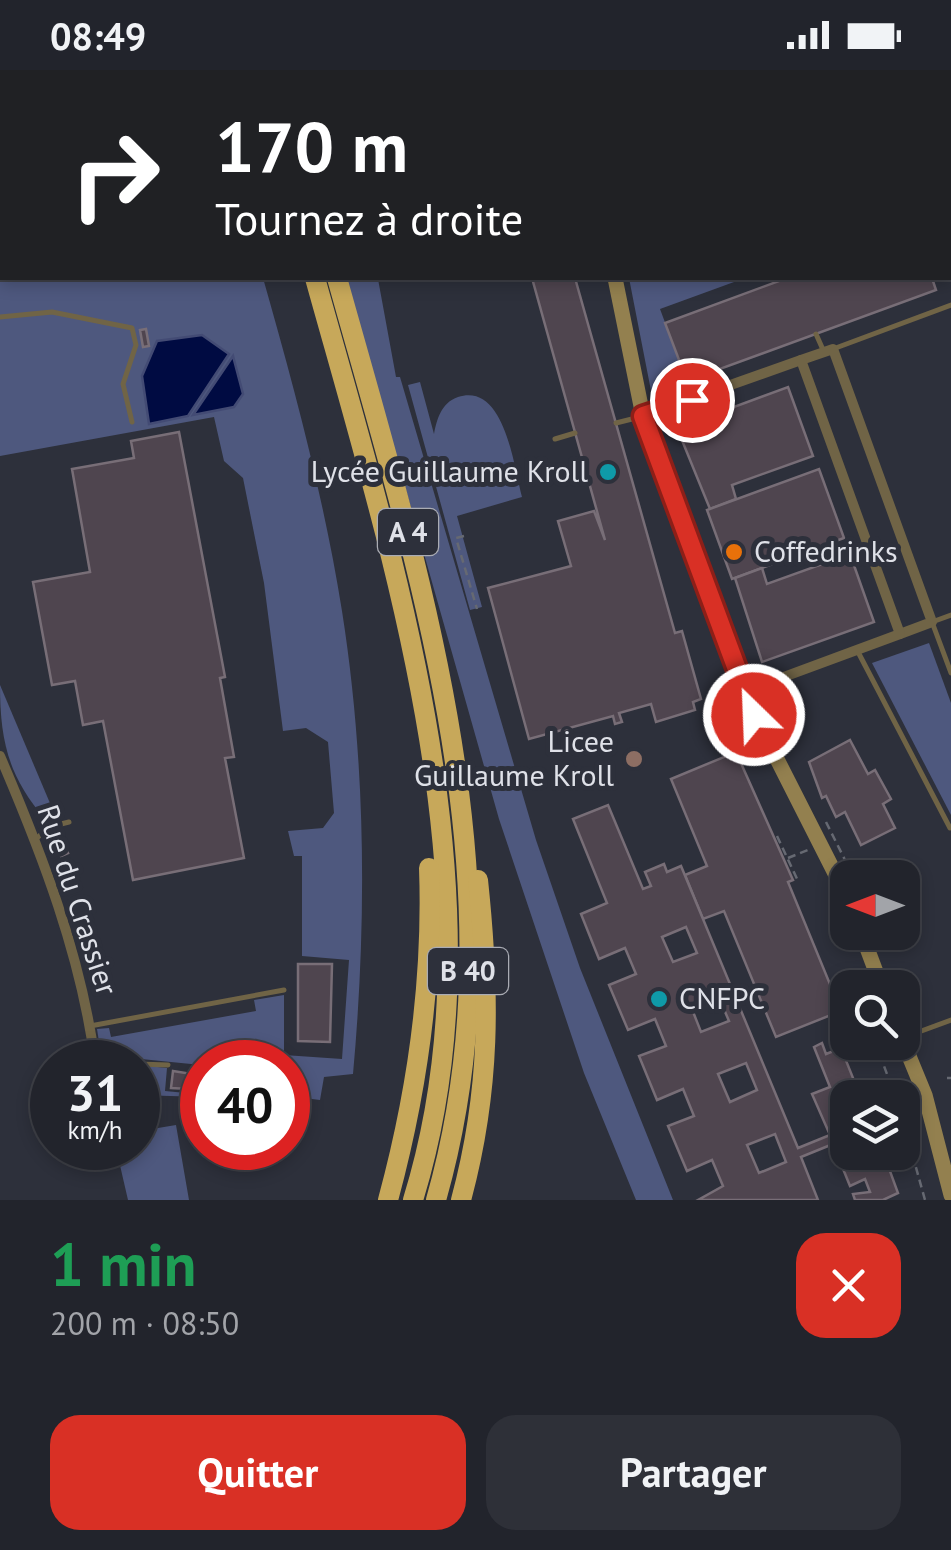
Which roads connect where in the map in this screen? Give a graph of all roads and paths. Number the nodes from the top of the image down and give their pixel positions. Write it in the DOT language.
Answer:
graph roads {
  1 [pos="316,280"];
  2 [pos="338,280"];
  3 [pos="615,280"];
  4 [pos="951,305"];
  5 [pos="0,317"];
  6 [pos="816,334"];
  7 [pos="828,350"];
  8 [pos="801,360"];
  9 [pos="643,416"];
  10 [pos="132,422"];
  11 [pos="616,423"];
  12 [pos="576,433"];
  13 [pos="555,438"];
  14 [pos="464,536"];
  15 [pos="476,609"];
  16 [pos="951,615"];
  17 [pos="932,622"];
  18 [pos="900,634"];
  19 [pos="857,650"];
  20 [pos="951,674"];
  21 [pos="743,692"];
  22 [pos="0,756"];
  23 [pos="434,776"];
  24 [pos="460,790"];
  25 [pos="819,808"];
  26 [pos="69,822"];
  27 [pos="950,828"];
  28 [pos="777,836"];
  29 [pos="36,838"];
  30 [pos="808,850"];
  31 [pos="786,859"];
  32 [pos="845,860"];
  33 [pos="830,864"];
  34 [pos="798,881"];
  35 [pos="284,990"];
  36 [pos="951,1020"];
  37 [pos="90,1026"];
  38 [pos="920,1031"];
  39 [pos="92,1040"];
  40 [pos="911,1060"];
  41 [pos="160,1065"];
  42 [pos="168,1065"];
  43 [pos="917,1170"];
  44 [pos="951,1194"];
  45 [pos="388,1200"];
  46 [pos="413,1200"];
  47 [pos="436,1200"];
  48 [pos="461,1200"];
  49 [pos="925,1200"];
  1 -- 23 [label="highway, A 4"];
  2 -- 24 [label="highway, A 4"];
  3 -- 9 [label="street"];
  4 -- 7 [label="lane"];
  5 -- 10 [label="lane"];
  6 -- 7 [label="lane"];
  7 -- 8 [label="street"];
  7 -- 17 [label="street"];
  8 -- 9 [label="street"];
  8 -- 18 [label="street"];
  9 -- 11 [label="lane"];
  9 -- 21 [label="street"];
  12 -- 13 [label="lane"];
  14 -- 15 [label="path"];
  16 -- 17 [label="lane"];
  17 -- 18 [label="street"];
  17 -- 20 [label="lane"];
  18 -- 19 [label="street"];
  19 -- 21 [label="street"];
  19 -- 27 [label="lane"];
  21 -- 33 [label="street"];
  22 -- 29 [label="street, Rue du Crassier"];
  23 -- 45 [label="highway, A 4"];
  23 -- 46 [label="highway, B 40"];
  24 -- 47 [label="highway, B 40"];
  24 -- 48 [label="highway, A 4"];
  25 -- 32 [label="path"];
  26 -- 29 [label="lane"];
  28 -- 31 [label="path"];
  29 -- 37 [label="street, Rue du Crassier"];
  30 -- 31 [label="path"];
  31 -- 34 [label="path"];
  35 -- 37 [label="lane"];
  36 -- 38 [label="lane"];
  37 -- 39 [label="street, Rue du Crassier"];
  40 -- 44 [label="street"];
  41 -- 42 [label="lane"];
  43 -- 49 [label="path"];
}
